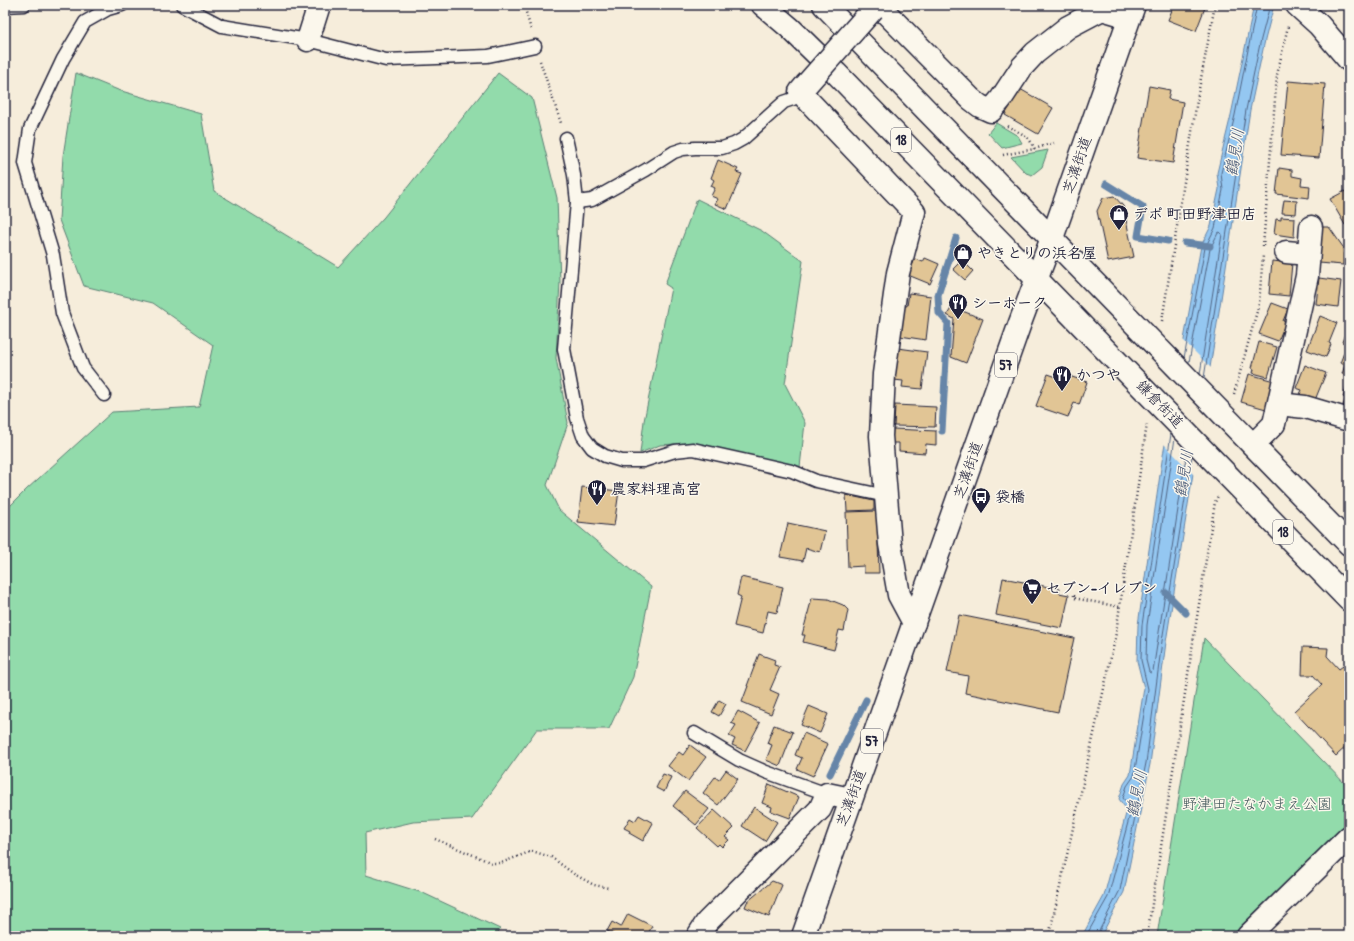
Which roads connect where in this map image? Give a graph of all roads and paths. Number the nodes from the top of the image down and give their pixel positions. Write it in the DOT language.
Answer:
graph roads {
  1 [pos="24,5"];
  2 [pos="122,5"];
  3 [pos="182,5"];
  4 [pos="319,5"];
  5 [pos="524,5"];
  6 [pos="763,5"];
  7 [pos="824,5"];
  8 [pos="1215,5"];
  9 [pos="5,6"];
  10 [pos="876,6"];
  11 [pos="1132,11"];
  12 [pos="1294,14"];
  13 [pos="308,40"];
  14 [pos="535,46"];
  15 [pos="1349,60"];
  16 [pos="803,88"];
  17 [pos="991,111"];
  18 [pos="566,138"];
  19 [pos="1054,143"];
  20 [pos="1034,149"];
  21 [pos="1003,155"];
  22 [pos="577,202"];
  23 [pos="1311,227"];
  24 [pos="1052,238"];
  25 [pos="1286,252"];
  26 [pos="1308,254"];
  27 [pos="1036,279"];
  28 [pos="1160,325"];
  29 [pos="1235,392"];
  30 [pos="104,395"];
  31 [pos="1279,404"];
  32 [pos="1349,420"];
  33 [pos="1146,425"];
  34 [pos="1253,445"];
  35 [pos="1219,494"];
  36 [pos="886,496"];
  37 [pos="1349,544"];
  38 [pos="1074,595"];
  39 [pos="1349,600"];
  40 [pos="1120,607"];
  41 [pos="914,623"];
  42 [pos="694,733"];
  43 [pos="828,794"];
  44 [pos="851,799"];
  45 [pos="1349,837"];
  46 [pos="435,839"];
  47 [pos="609,888"];
  48 [pos="698,936"];
  49 [pos="803,936"];
  50 [pos="1049,936"];
  51 [pos="1148,936"];
  52 [pos="1248,936"];
  1 -- 9 [label="lane"];
  2 -- 30 [label="lane"];
  3 -- 13 [label="lane"];
  4 -- 13 [label="main road"];
  5 -- 14 [label="path"];
  6 -- 27 [label="main road, 18"];
  7 -- 24 [label="main road"];
  8 -- 28 [label="path"];
  10 -- 16 [label="main road, bridge"];
  10 -- 17 [label="main road"];
  11 -- 17 [label="main road"];
  11 -- 24 [label="main road, 芝溝街道"];
  12 -- 15 [label="main road"];
  12 -- 29 [label="path"];
  13 -- 14 [label="lane"];
  14 -- 18 [label="path"];
  16 -- 22 [label="lane"];
  16 -- 36 [label="main road"];
  17 -- 20 [label="path"];
  18 -- 22 [label="lane"];
  19 -- 20 [label="path"];
  20 -- 21 [label="path"];
  22 -- 36 [label="lane"];
  23 -- 26 [label="main road"];
  24 -- 27 [label="main road, 芝溝街道"];
  24 -- 34 [label="main road"];
  25 -- 26 [label="main road"];
  26 -- 31 [label="main road"];
  27 -- 39 [label="main road, 鎌倉街道 / 18"];
  27 -- 41 [label="main road, 芝溝街道 / 57"];
  31 -- 32 [label="main road"];
  31 -- 34 [label="main road"];
  33 -- 40 [label="path"];
  34 -- 37 [label="main road"];
  35 -- 51 [label="path"];
  36 -- 41 [label="main road"];
  38 -- 40 [label="path"];
  40 -- 50 [label="path"];
  41 -- 44 [label="main road, 芝溝街道 / 57"];
  42 -- 43 [label="lane"];
  43 -- 44 [label="main road"];
  43 -- 48 [label="main road"];
  44 -- 49 [label="main road, 芝溝街道 / 57"];
  45 -- 52 [label="main road"];
  46 -- 47 [label="path"];
}
